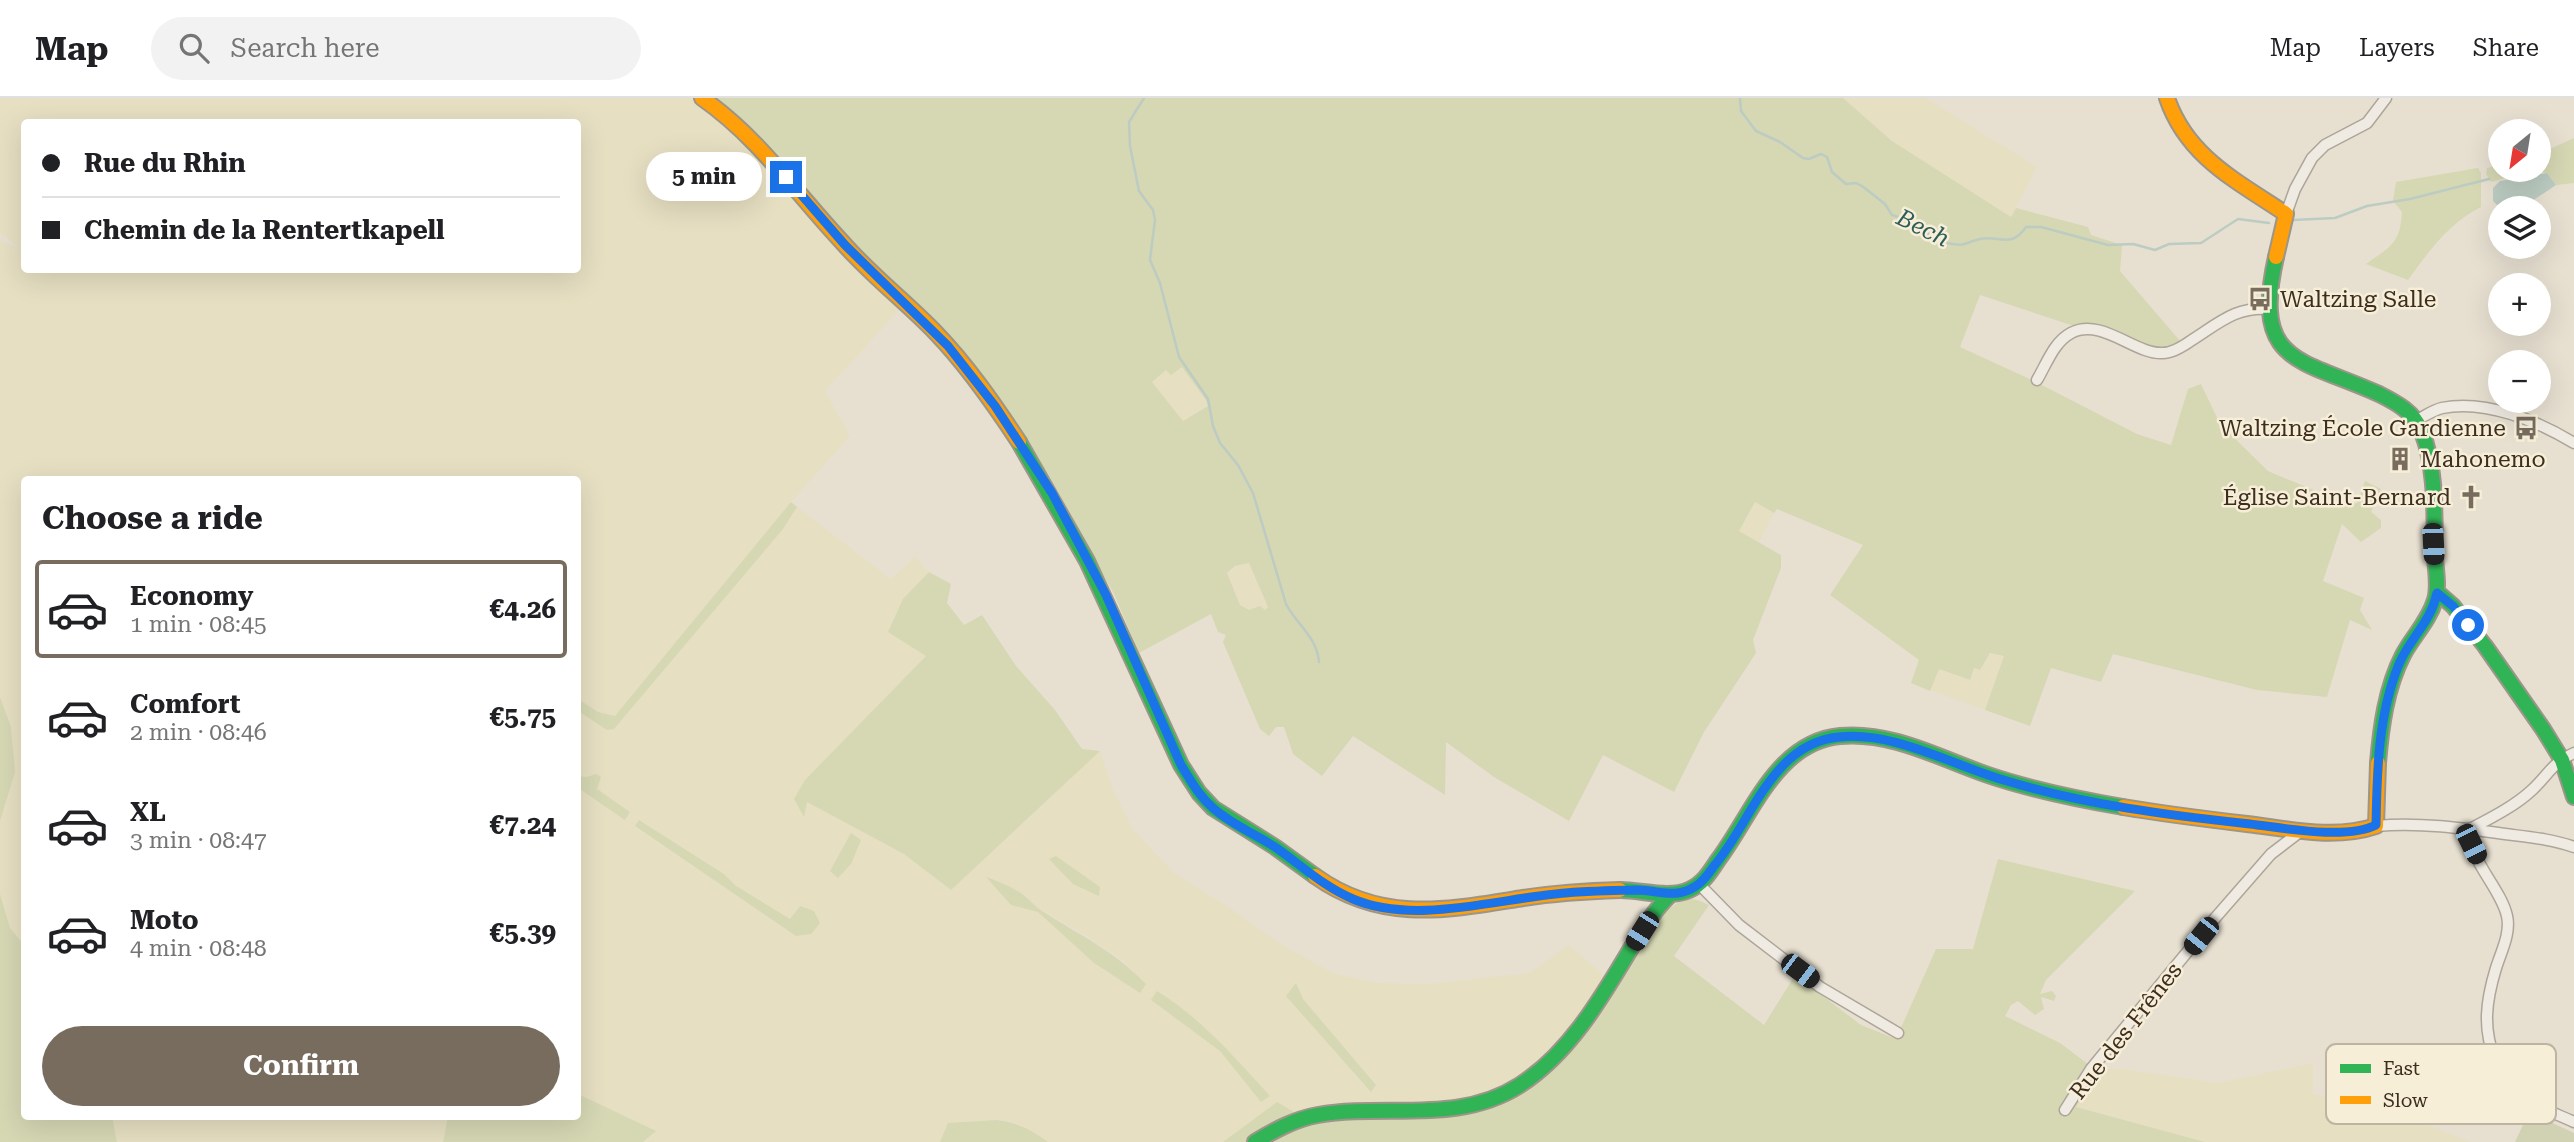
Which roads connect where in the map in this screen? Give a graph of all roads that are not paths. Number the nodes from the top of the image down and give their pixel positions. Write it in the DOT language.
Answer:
graph roads {
  1 [pos="702,98"];
  2 [pos="2386,98"];
  3 [pos="2163,99"];
  4 [pos="2286,214"];
  5 [pos="2270,309"];
  6 [pos="2038,380"];
  7 [pos="2417,420"];
  8 [pos="2574,443"];
  9 [pos="2437,593"];
  10 [pos="2568,757"];
  11 [pos="2574,797"];
  12 [pos="2376,825"];
  13 [pos="2470,829"];
  14 [pos="2301,831"];
  15 [pos="2574,847"];
  16 [pos="1699,884"];
  17 [pos="1670,895"];
  18 [pos="1898,1033"];
  19 [pos="2490,1044"];
  20 [pos="2065,1110"];
  21 [pos="2556,1113"];
  22 [pos="2574,1122"];
  23 [pos="1255,1142"];
  1 -- 17 [label="street"];
  2 -- 4 [label="street"];
  3 -- 4 [label="street"];
  4 -- 5 [label="street"];
  5 -- 6 [label="street"];
  5 -- 7 [label="street"];
  7 -- 8 [label="street"];
  7 -- 9 [label="street"];
  9 -- 10 [label="street"];
  9 -- 12 [label="street"];
  10 -- 11 [label="street"];
  10 -- 13 [label="street"];
  12 -- 13 [label="street"];
  12 -- 14 [label="street"];
  13 -- 15 [label="street"];
  13 -- 19 [label="street"];
  14 -- 16 [label="street"];
  14 -- 20 [label="street, Rue des Frênes"];
  16 -- 17 [label="street"];
  16 -- 18 [label="street"];
  17 -- 23 [label="street"];
  21 -- 22 [label="street"];
}
